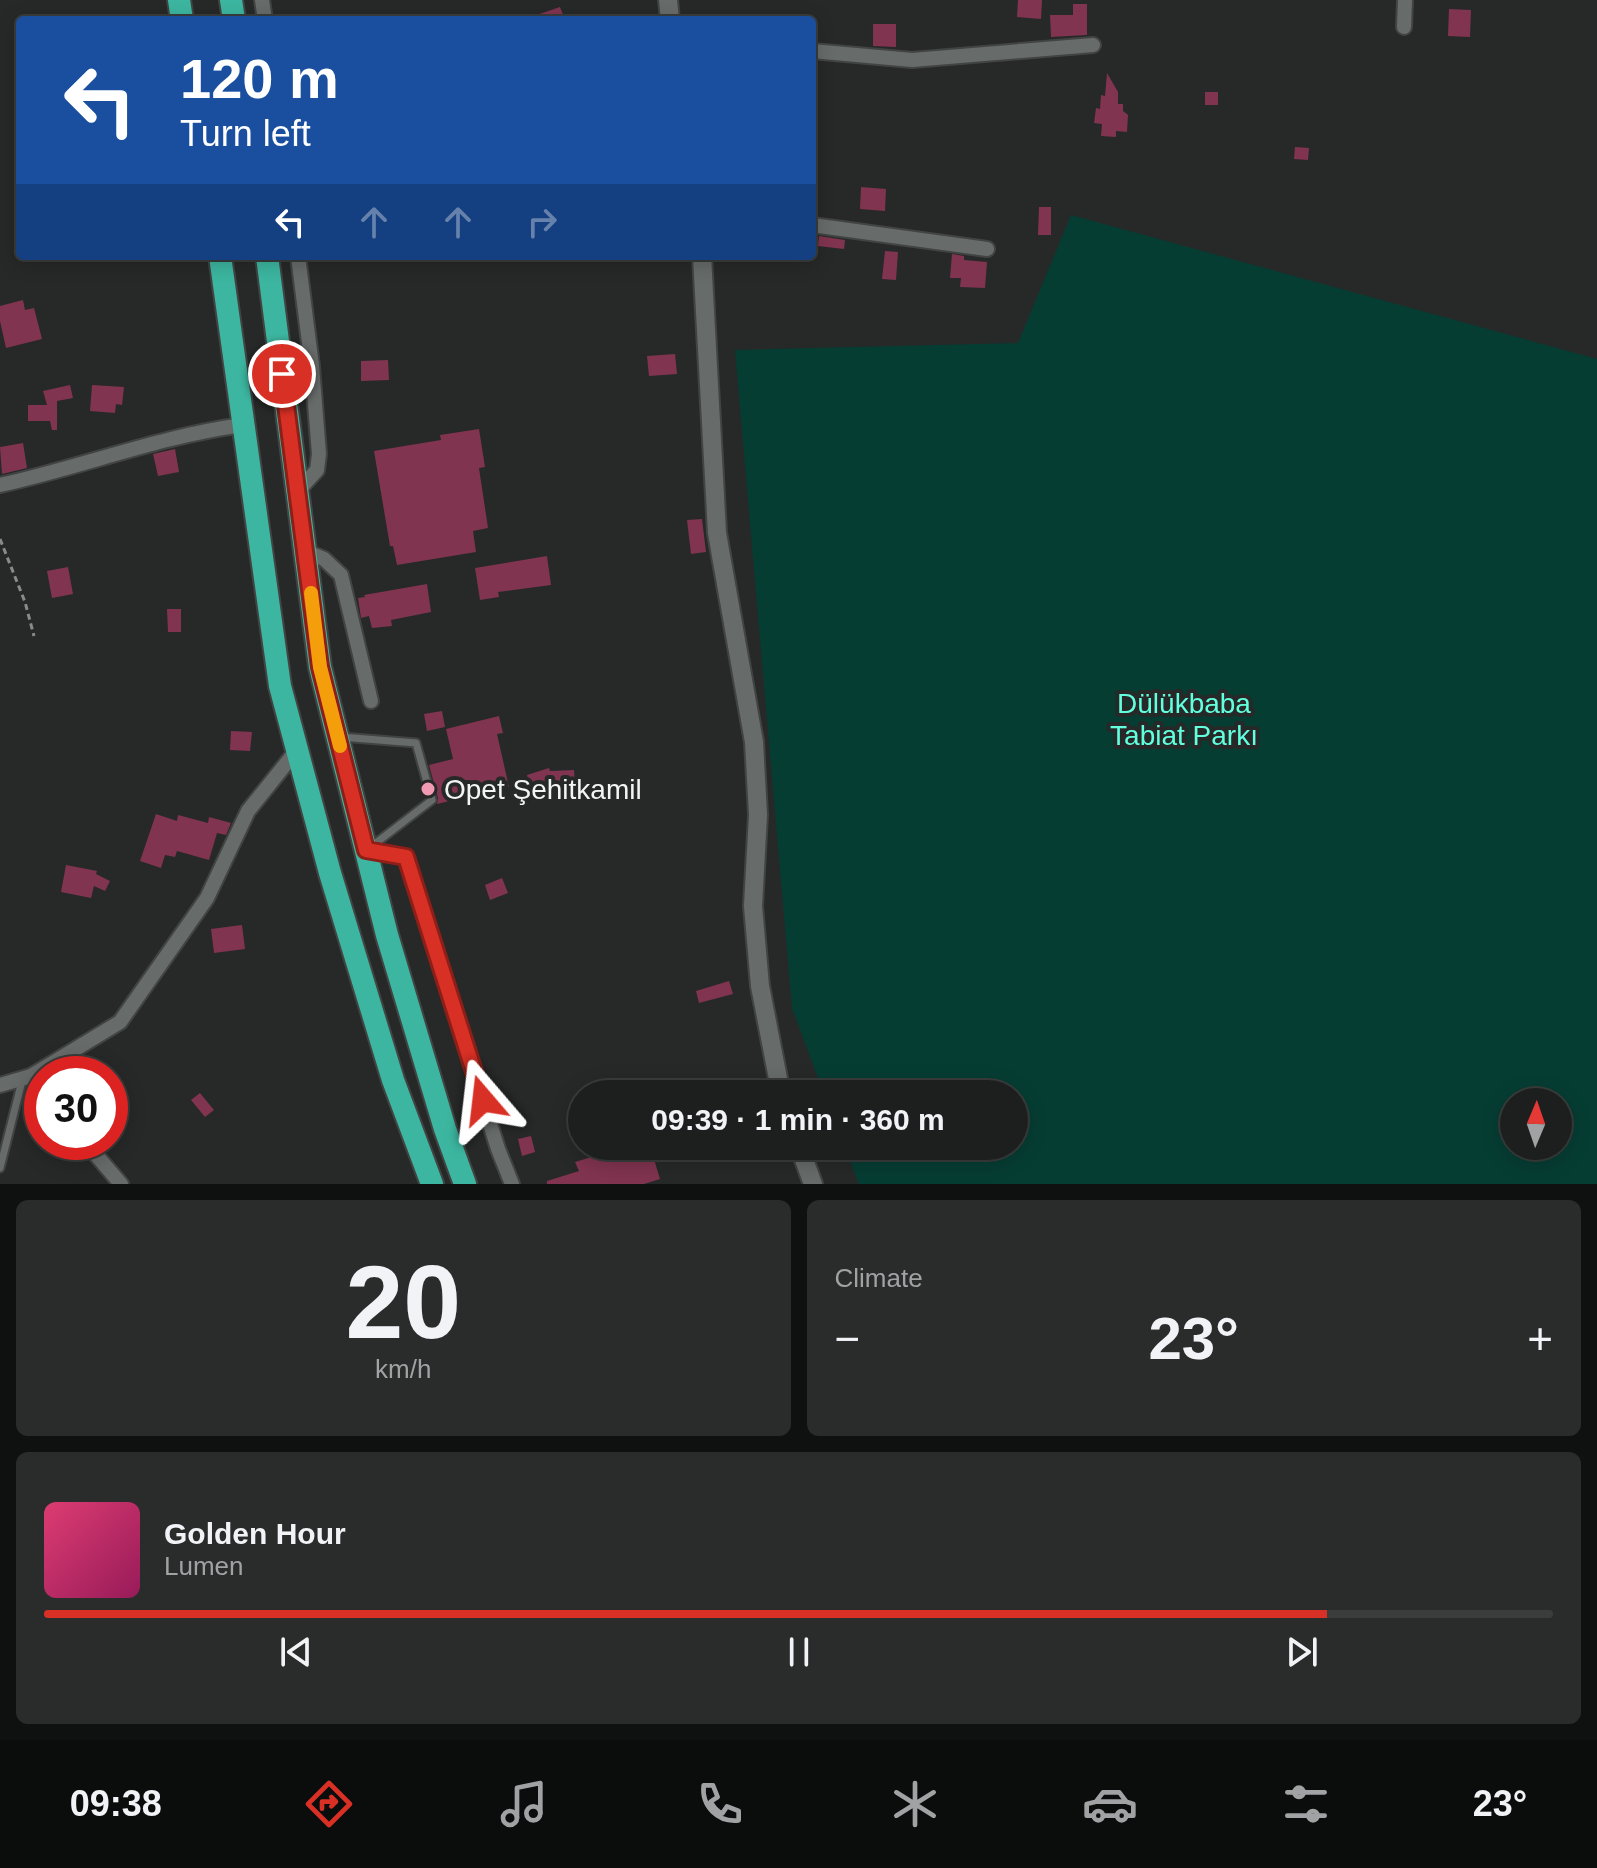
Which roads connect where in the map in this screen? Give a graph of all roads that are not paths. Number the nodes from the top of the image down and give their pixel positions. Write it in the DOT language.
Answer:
graph roads {
  1 [pos="1405,0"];
  2 [pos="1404,27"];
  3 [pos="1093,45"];
  4 [pos="816,51"];
  5 [pos="816,226"];
  6 [pos="987,249"];
  7 [pos="221,260"];
  8 [pos="268,260"];
  9 [pos="299,260"];
  10 [pos="702,260"];
  11 [pos="243,425"];
  12 [pos="0,485"];
  13 [pos="297,492"];
  14 [pos="305,551"];
  15 [pos="371,701"];
  16 [pos="338,737"];
  17 [pos="297,750"];
  18 [pos="366,850"];
  19 [pos="63,1056"];
  20 [pos="24,1078"];
  21 [pos="778,1080"];
  22 [pos="0,1085"];
  23 [pos="24,1087"];
  24 [pos="100,1160"];
  25 [pos="804,1160"];
  26 [pos="0,1168"];
  27 [pos="121,1184"];
  28 [pos="432,1184"];
  29 [pos="465,1184"];
  30 [pos="512,1184"];
  31 [pos="813,1184"];
  1 -- 2 [label="street"];
  3 -- 4 [label="street"];
  5 -- 6 [label="street"];
  7 -- 11 [label="highway"];
  8 -- 13 [label="highway"];
  9 -- 13 [label="street"];
  10 -- 21 [label="street"];
  11 -- 12 [label="street"];
  11 -- 17 [label="highway"];
  13 -- 14 [label="highway"];
  14 -- 15 [label="street"];
  14 -- 16 [label="highway"];
  16 -- 18 [label="highway"];
  16 -- 18 [label="lane"];
  17 -- 19 [label="street"];
  17 -- 28 [label="highway"];
  18 -- 29 [label="highway"];
  18 -- 30 [label="street"];
  20 -- 22 [label="street"];
  23 -- 26 [label="lane"];
  24 -- 27 [label="street"];
  25 -- 31 [label="street"];
}
